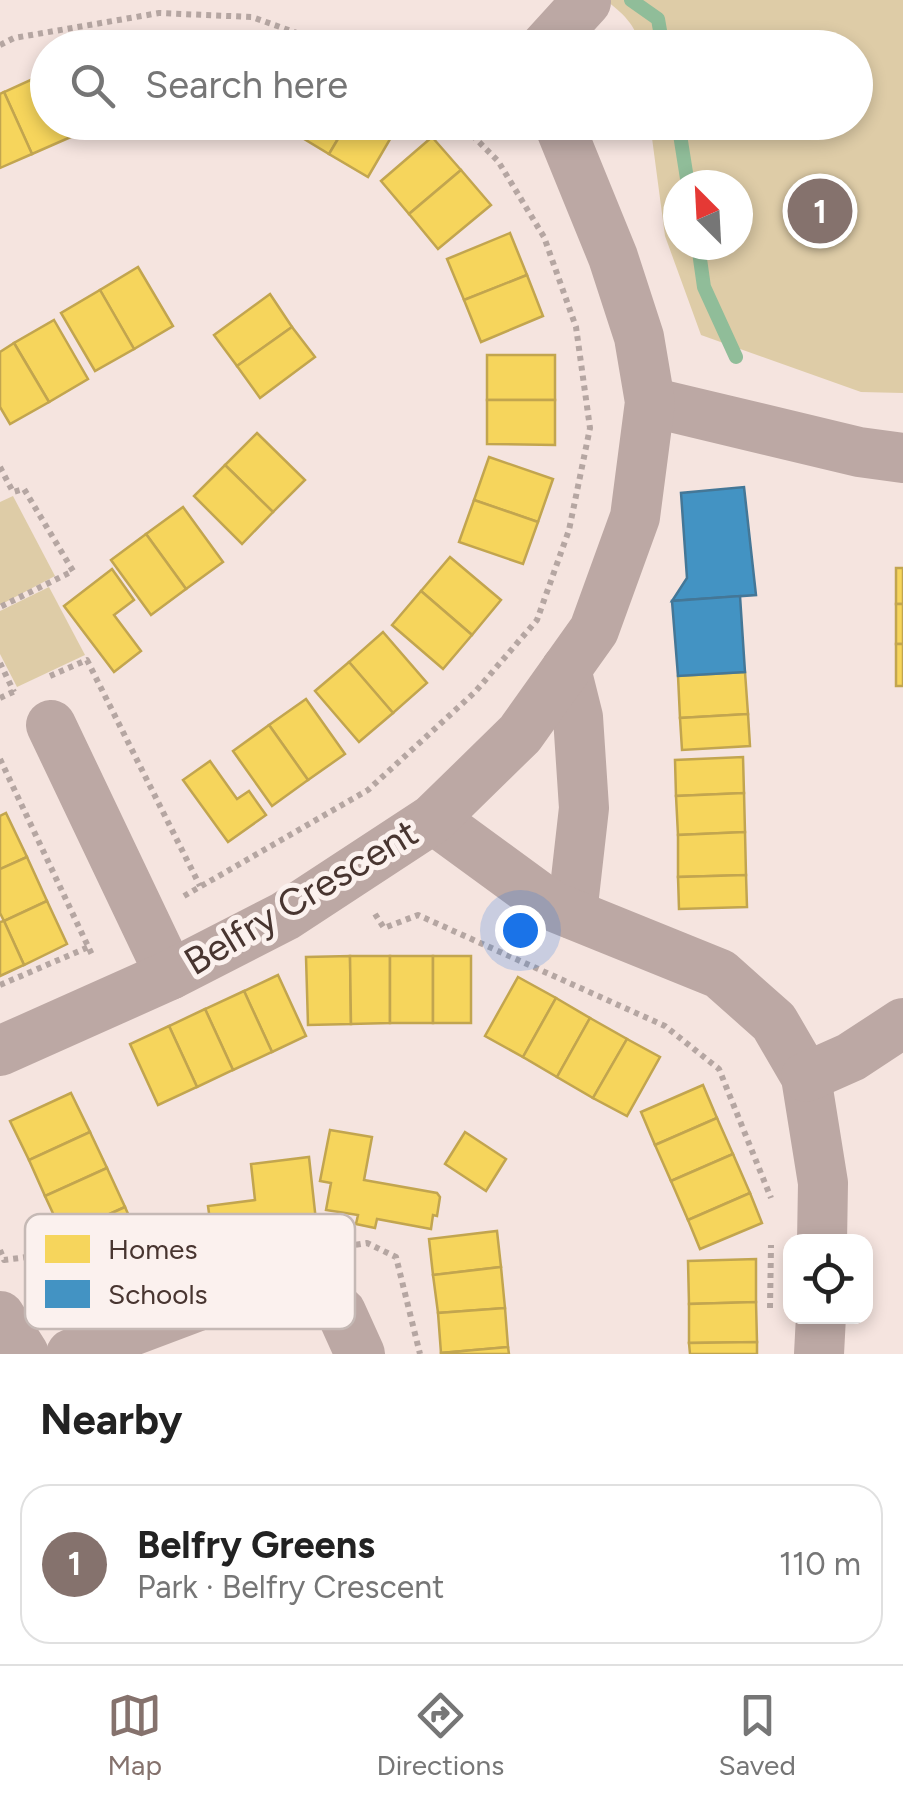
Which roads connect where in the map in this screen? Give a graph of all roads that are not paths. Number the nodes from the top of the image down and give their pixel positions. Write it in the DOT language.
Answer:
graph roads {
  1 [pos="586,2"];
  2 [pos="560,30"];
  3 [pos="565,140"];
  4 [pos="650,402"];
  5 [pos="903,458"];
  6 [pos="566,670"];
  7 [pos="51,725"];
  8 [pos="433,819"];
  9 [pos="572,914"];
  10 [pos="170,975"];
  11 [pos="903,1022"];
  12 [pos="0,1051"];
  13 [pos="806,1076"];
  14 [pos="822,1234"];
  15 [pos="0,1316"];
  16 [pos="821,1324"];
  17 [pos="138,1329"];
  18 [pos="349,1329"];
  19 [pos="24,1354"];
  20 [pos="72,1354"];
  21 [pos="360,1354"];
  22 [pos="819,1354"];
  1 -- 2 [label="street"];
  3 -- 4 [label="street, Belfry Crescent"];
  4 -- 5 [label="street"];
  4 -- 6 [label="street, Belfry Crescent"];
  6 -- 8 [label="street, Belfry Crescent"];
  6 -- 9 [label="street"];
  7 -- 10 [label="street"];
  8 -- 9 [label="street"];
  8 -- 10 [label="street, Belfry Crescent"];
  9 -- 13 [label="street"];
  10 -- 12 [label="street, Belfry Crescent"];
  11 -- 13 [label="street"];
  13 -- 14 [label="street"];
  15 -- 19 [label="street"];
  16 -- 22 [label="street"];
  17 -- 20 [label="street"];
  18 -- 21 [label="street"];
}
